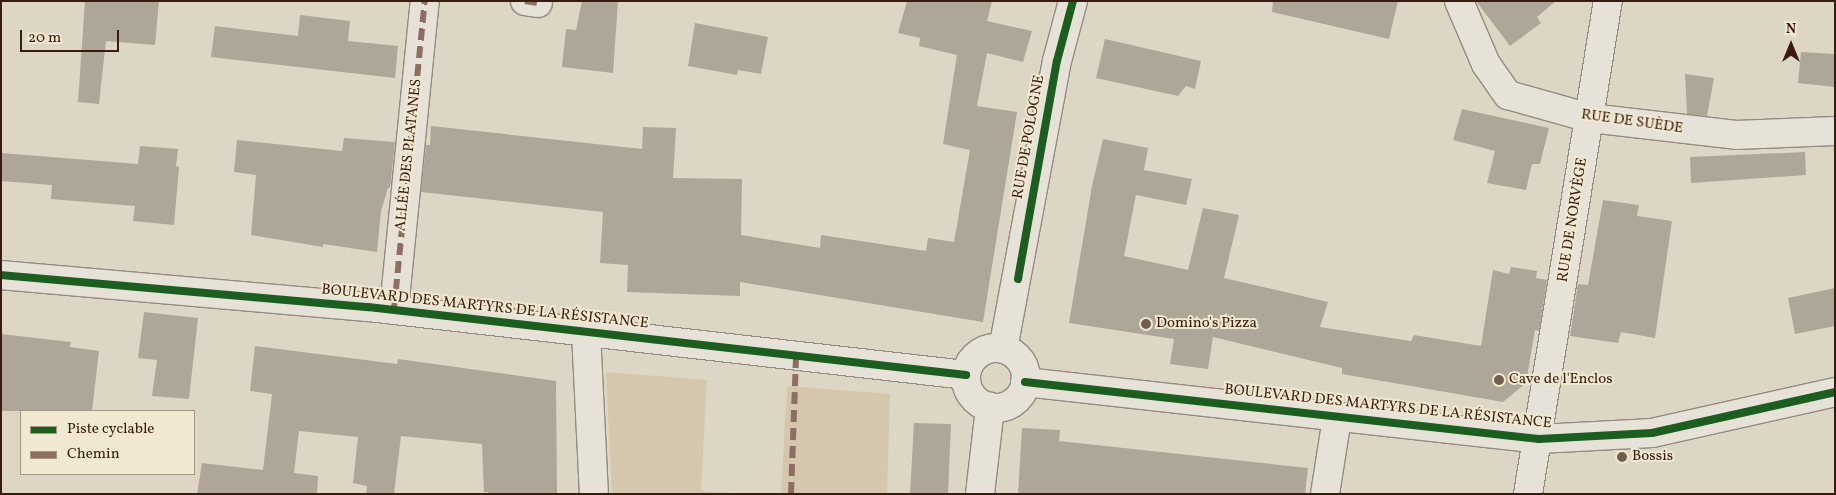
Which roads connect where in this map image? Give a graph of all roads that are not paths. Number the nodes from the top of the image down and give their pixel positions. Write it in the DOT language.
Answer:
graph roads {
  1 [pos="425,1"];
  2 [pos="1073,1"];
  3 [pos="1459,1"];
  4 [pos="1608,1"];
  5 [pos="1590,118"];
  6 [pos="1835,131"];
  7 [pos="1,275"];
  8 [pos="394,309"];
  9 [pos="586,332"];
  10 [pos="1003,349"];
  11 [pos="966,375"];
  12 [pos="1025,382"];
  13 [pos="1835,392"];
  14 [pos="990,407"];
  15 [pos="1337,418"];
  16 [pos="1539,439"];
  17 [pos="594,494"];
  18 [pos="980,494"];
  19 [pos="1325,494"];
  20 [pos="1528,494"];
  1 -- 8 [label="street, ALLÉE DES PLATANES"];
  2 -- 10 [label="street, RUE DE POLOGNE"];
  3 -- 5 [label="street, RUE DE SUÈDE"];
  4 -- 5 [label="street, RUE DE NORVÈGE"];
  5 -- 6 [label="street, RUE DE SUÈDE"];
  5 -- 16 [label="street, RUE DE NORVÈGE"];
  7 -- 8 [label="street, BOULEVARD DES MARTYRS DE LA RÉSISTANCE"];
  8 -- 9 [label="street, BOULEVARD DES MARTYRS DE LA RÉSISTANCE"];
  9 -- 11 [label="street, BOULEVARD DES MARTYRS DE LA RÉSISTANCE"];
  9 -- 17 [label="street"];
  10 -- 11 [label="street"];
  10 -- 12 [label="street"];
  11 -- 14 [label="street"];
  12 -- 14 [label="street"];
  12 -- 15 [label="street, BOULEVARD DES MARTYRS DE LA RÉSISTANCE"];
  13 -- 16 [label="street, BOULEVARD DES MARTYRS DE LA RÉSISTANCE"];
  14 -- 18 [label="street"];
  15 -- 16 [label="street, BOULEVARD DES MARTYRS DE LA RÉSISTANCE"];
  15 -- 19 [label="street"];
  16 -- 20 [label="street, RUE DE NORVÈGE"];
}
